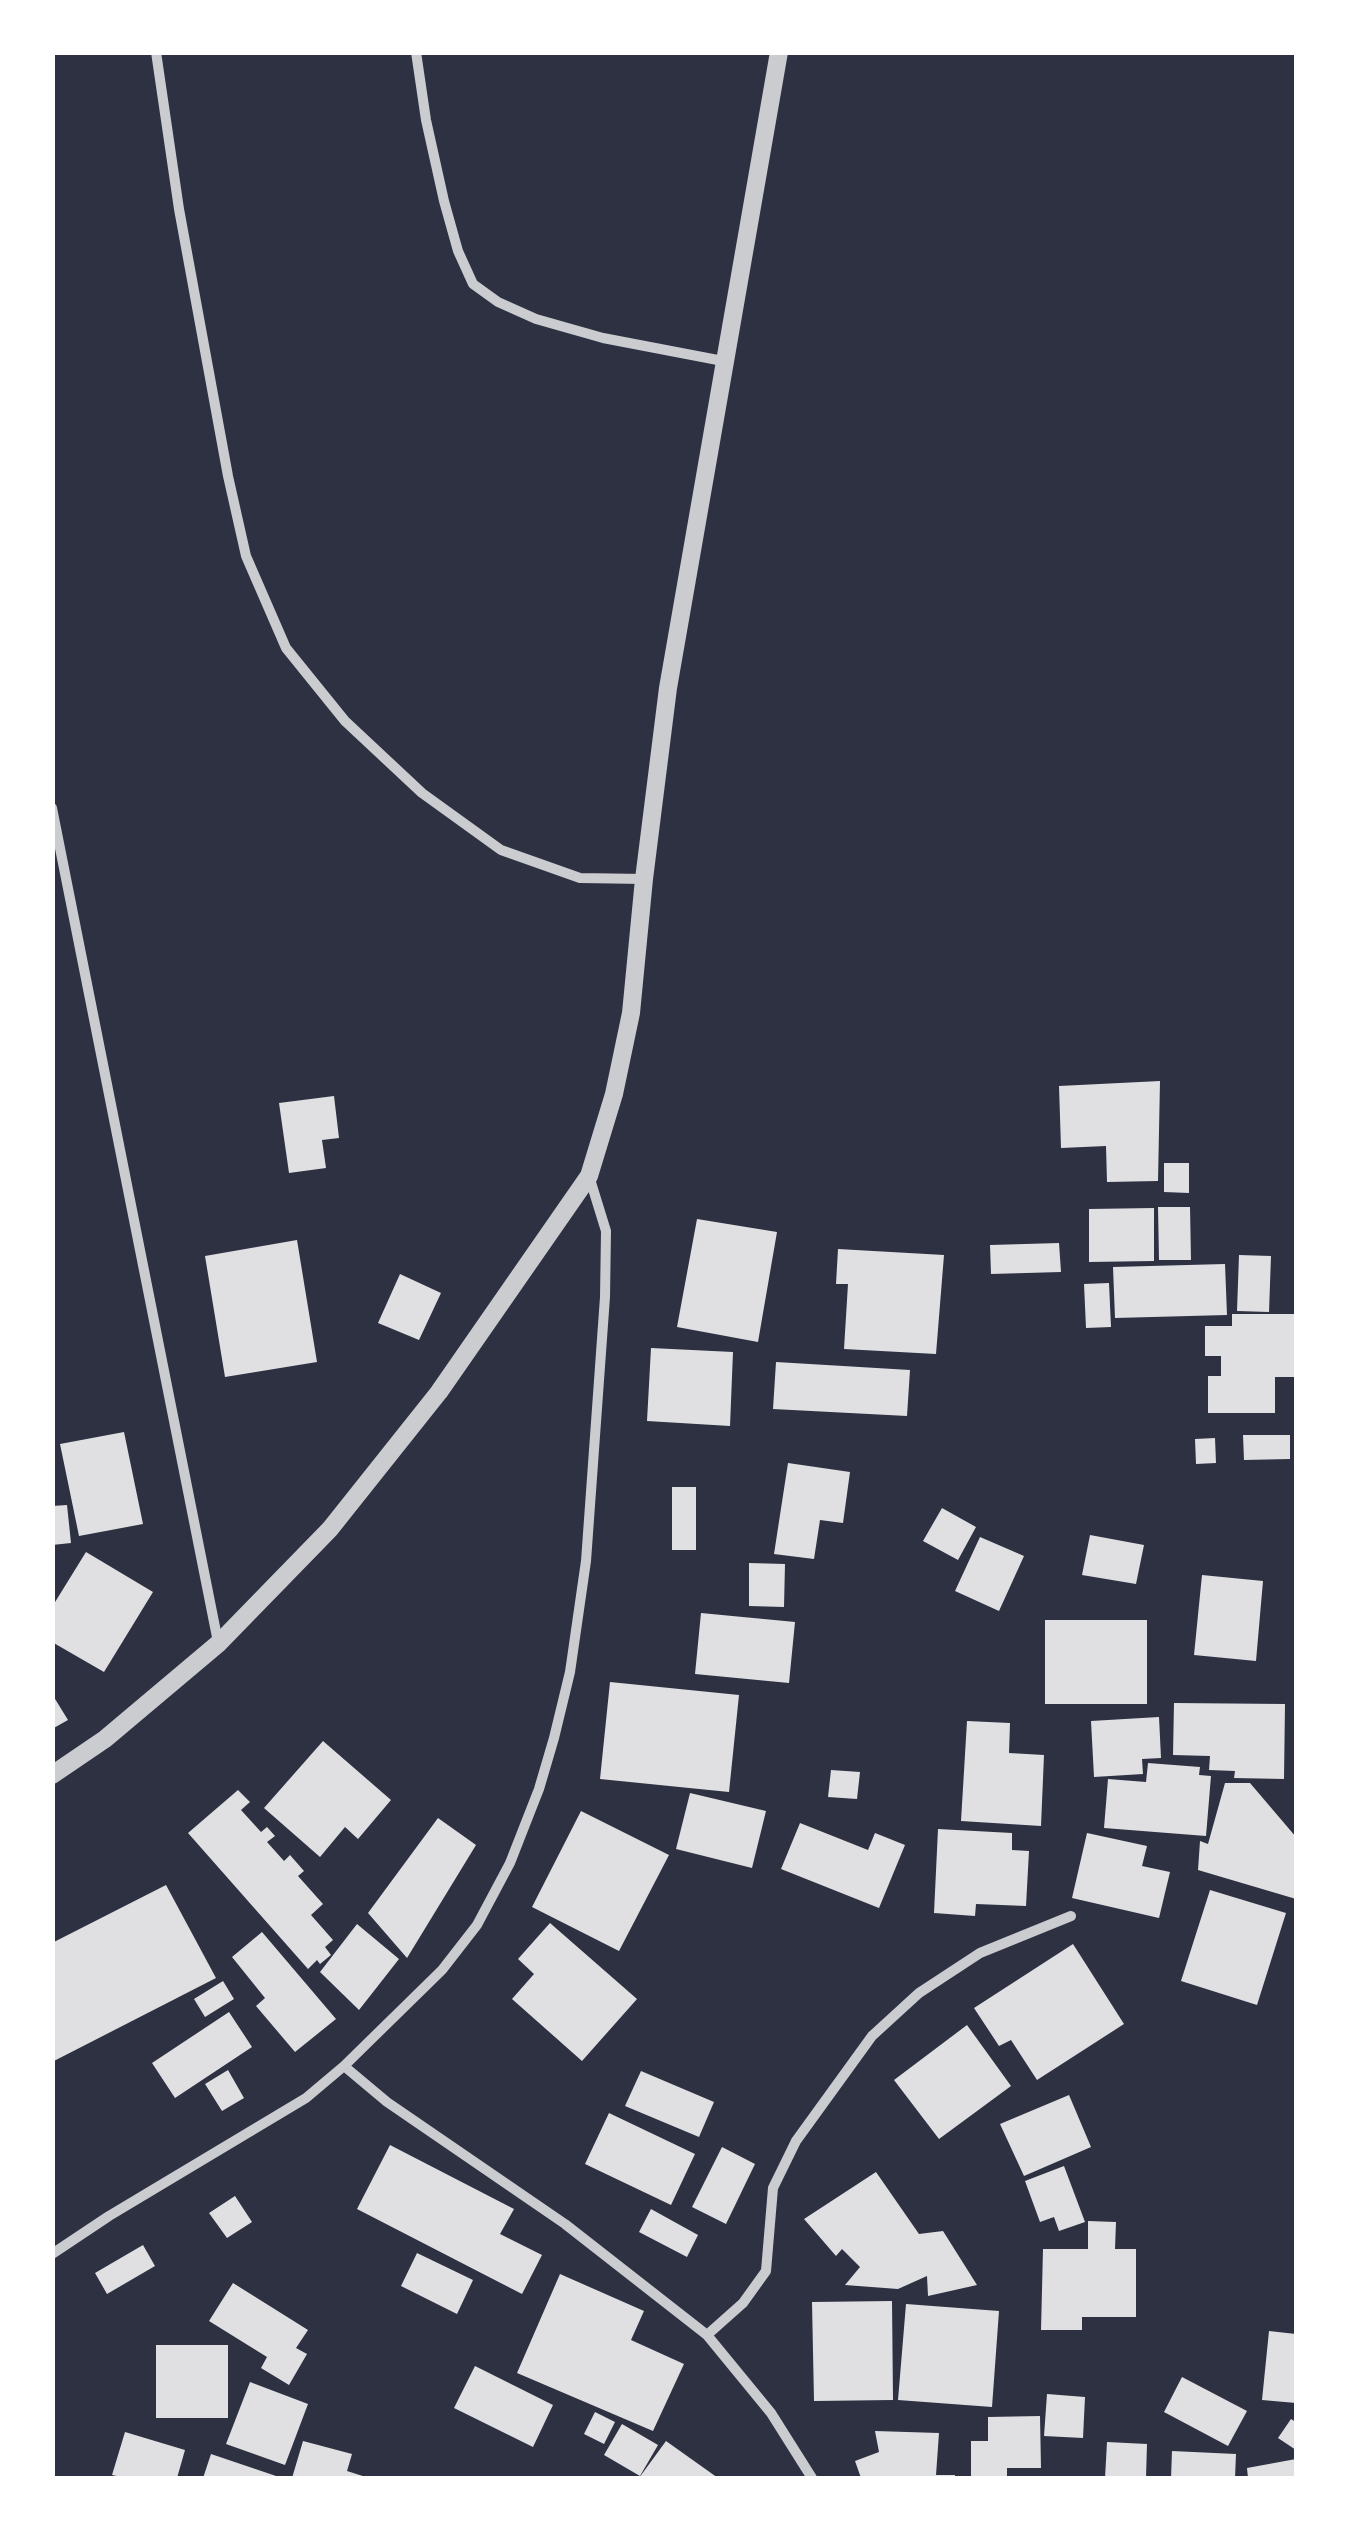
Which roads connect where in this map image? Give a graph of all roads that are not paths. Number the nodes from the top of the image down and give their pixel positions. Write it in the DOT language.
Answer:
graph roads {
  1 [pos="156,52"];
  2 [pos="416,52"];
  3 [pos="779,52"];
  4 [pos="724,361"];
  5 [pos="52,808"];
  6 [pos="644,879"];
  7 [pos="589,1176"];
  8 [pos="218,1643"];
  9 [pos="52,1775"];
  10 [pos="1071,1916"];
  11 [pos="344,2066"];
  12 [pos="52,2254"];
  13 [pos="708,2335"];
  14 [pos="812,2478"];
  1 -- 6 [label="street"];
  2 -- 4 [label="street"];
  3 -- 4 [label="street"];
  4 -- 6 [label="street"];
  5 -- 8 [label="street"];
  6 -- 7 [label="street"];
  7 -- 8 [label="street"];
  7 -- 11 [label="street"];
  8 -- 9 [label="street"];
  10 -- 13 [label="street"];
  11 -- 12 [label="street"];
  11 -- 13 [label="street"];
  13 -- 14 [label="street"];
}
